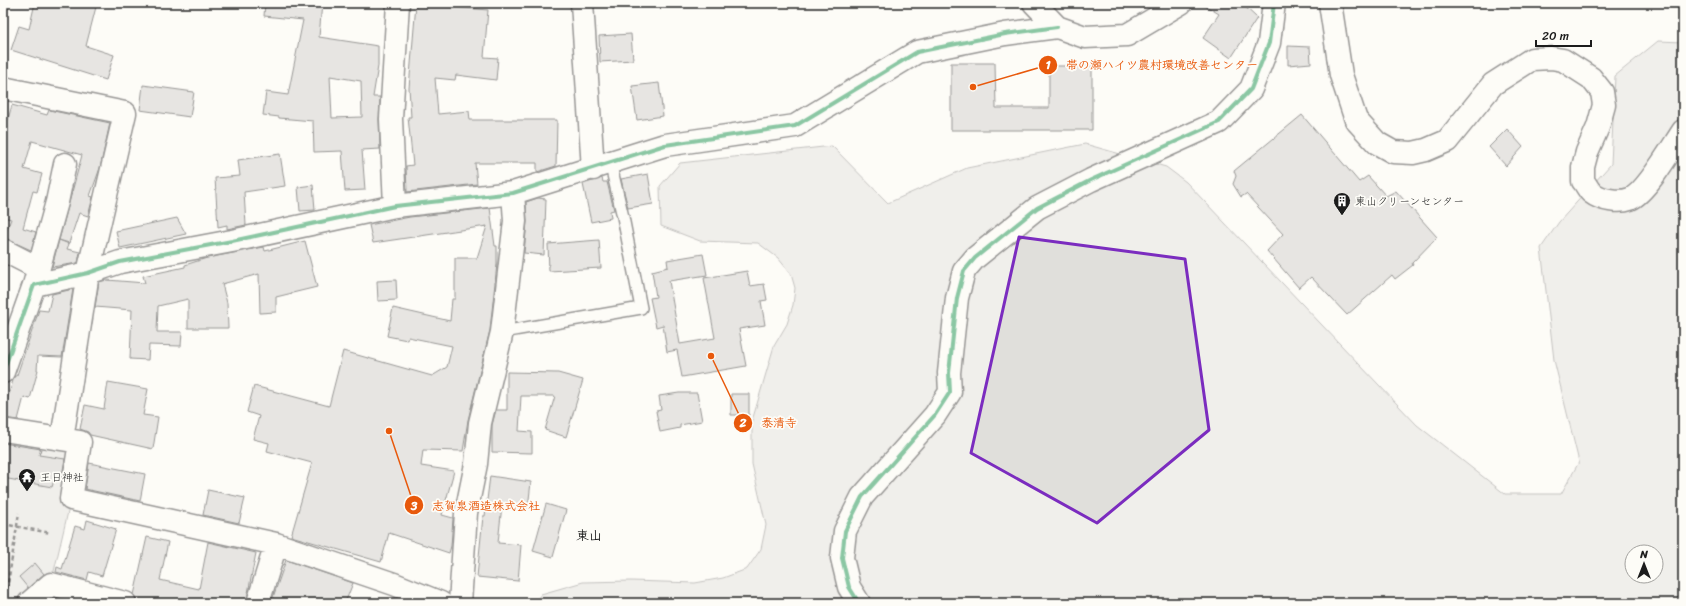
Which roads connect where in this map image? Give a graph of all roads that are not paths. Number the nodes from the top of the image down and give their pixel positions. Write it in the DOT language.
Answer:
graph roads {
  1 [pos="398,3"];
  2 [pos="582,3"];
  3 [pos="1034,3"];
  4 [pos="1181,3"];
  5 [pos="1274,3"];
  6 [pos="1330,3"];
  7 [pos="1058,27"];
  8 [pos="3,88"];
  9 [pos="1683,131"];
  10 [pos="65,164"];
  11 [pos="602,165"];
  12 [pos="513,193"];
  13 [pos="395,206"];
  14 [pos="3,250"];
  15 [pos="88,273"];
  16 [pos="36,276"];
  17 [pos="502,332"];
  18 [pos="5,362"];
  19 [pos="3,430"];
  20 [pos="62,439"];
  21 [pos="276,544"];
  22 [pos="29,603"];
  23 [pos="125,603"];
  24 [pos="258,603"];
  25 [pos="442,603"];
  26 [pos="460,603"];
  27 [pos="859,603"];
  1 -- 13 [label="street"];
  2 -- 11 [label="street"];
  3 -- 7 [label="street"];
  4 -- 7 [label="street"];
  5 -- 27 [label="street"];
  6 -- 9 [label="street"];
  7 -- 11 [label="street"];
  8 -- 15 [label="street"];
  10 -- 16 [label="street"];
  11 -- 12 [label="street"];
  11 -- 17 [label="lane"];
  12 -- 13 [label="street"];
  12 -- 17 [label="street"];
  13 -- 15 [label="street"];
  14 -- 16 [label="street"];
  15 -- 16 [label="street"];
  15 -- 20 [label="street"];
  16 -- 18 [label="street"];
  17 -- 26 [label="street"];
  19 -- 20 [label="street"];
  20 -- 21 [label="street"];
  21 -- 24 [label="street"];
  21 -- 25 [label="street"];
  22 -- 23 [label="street"];
}
